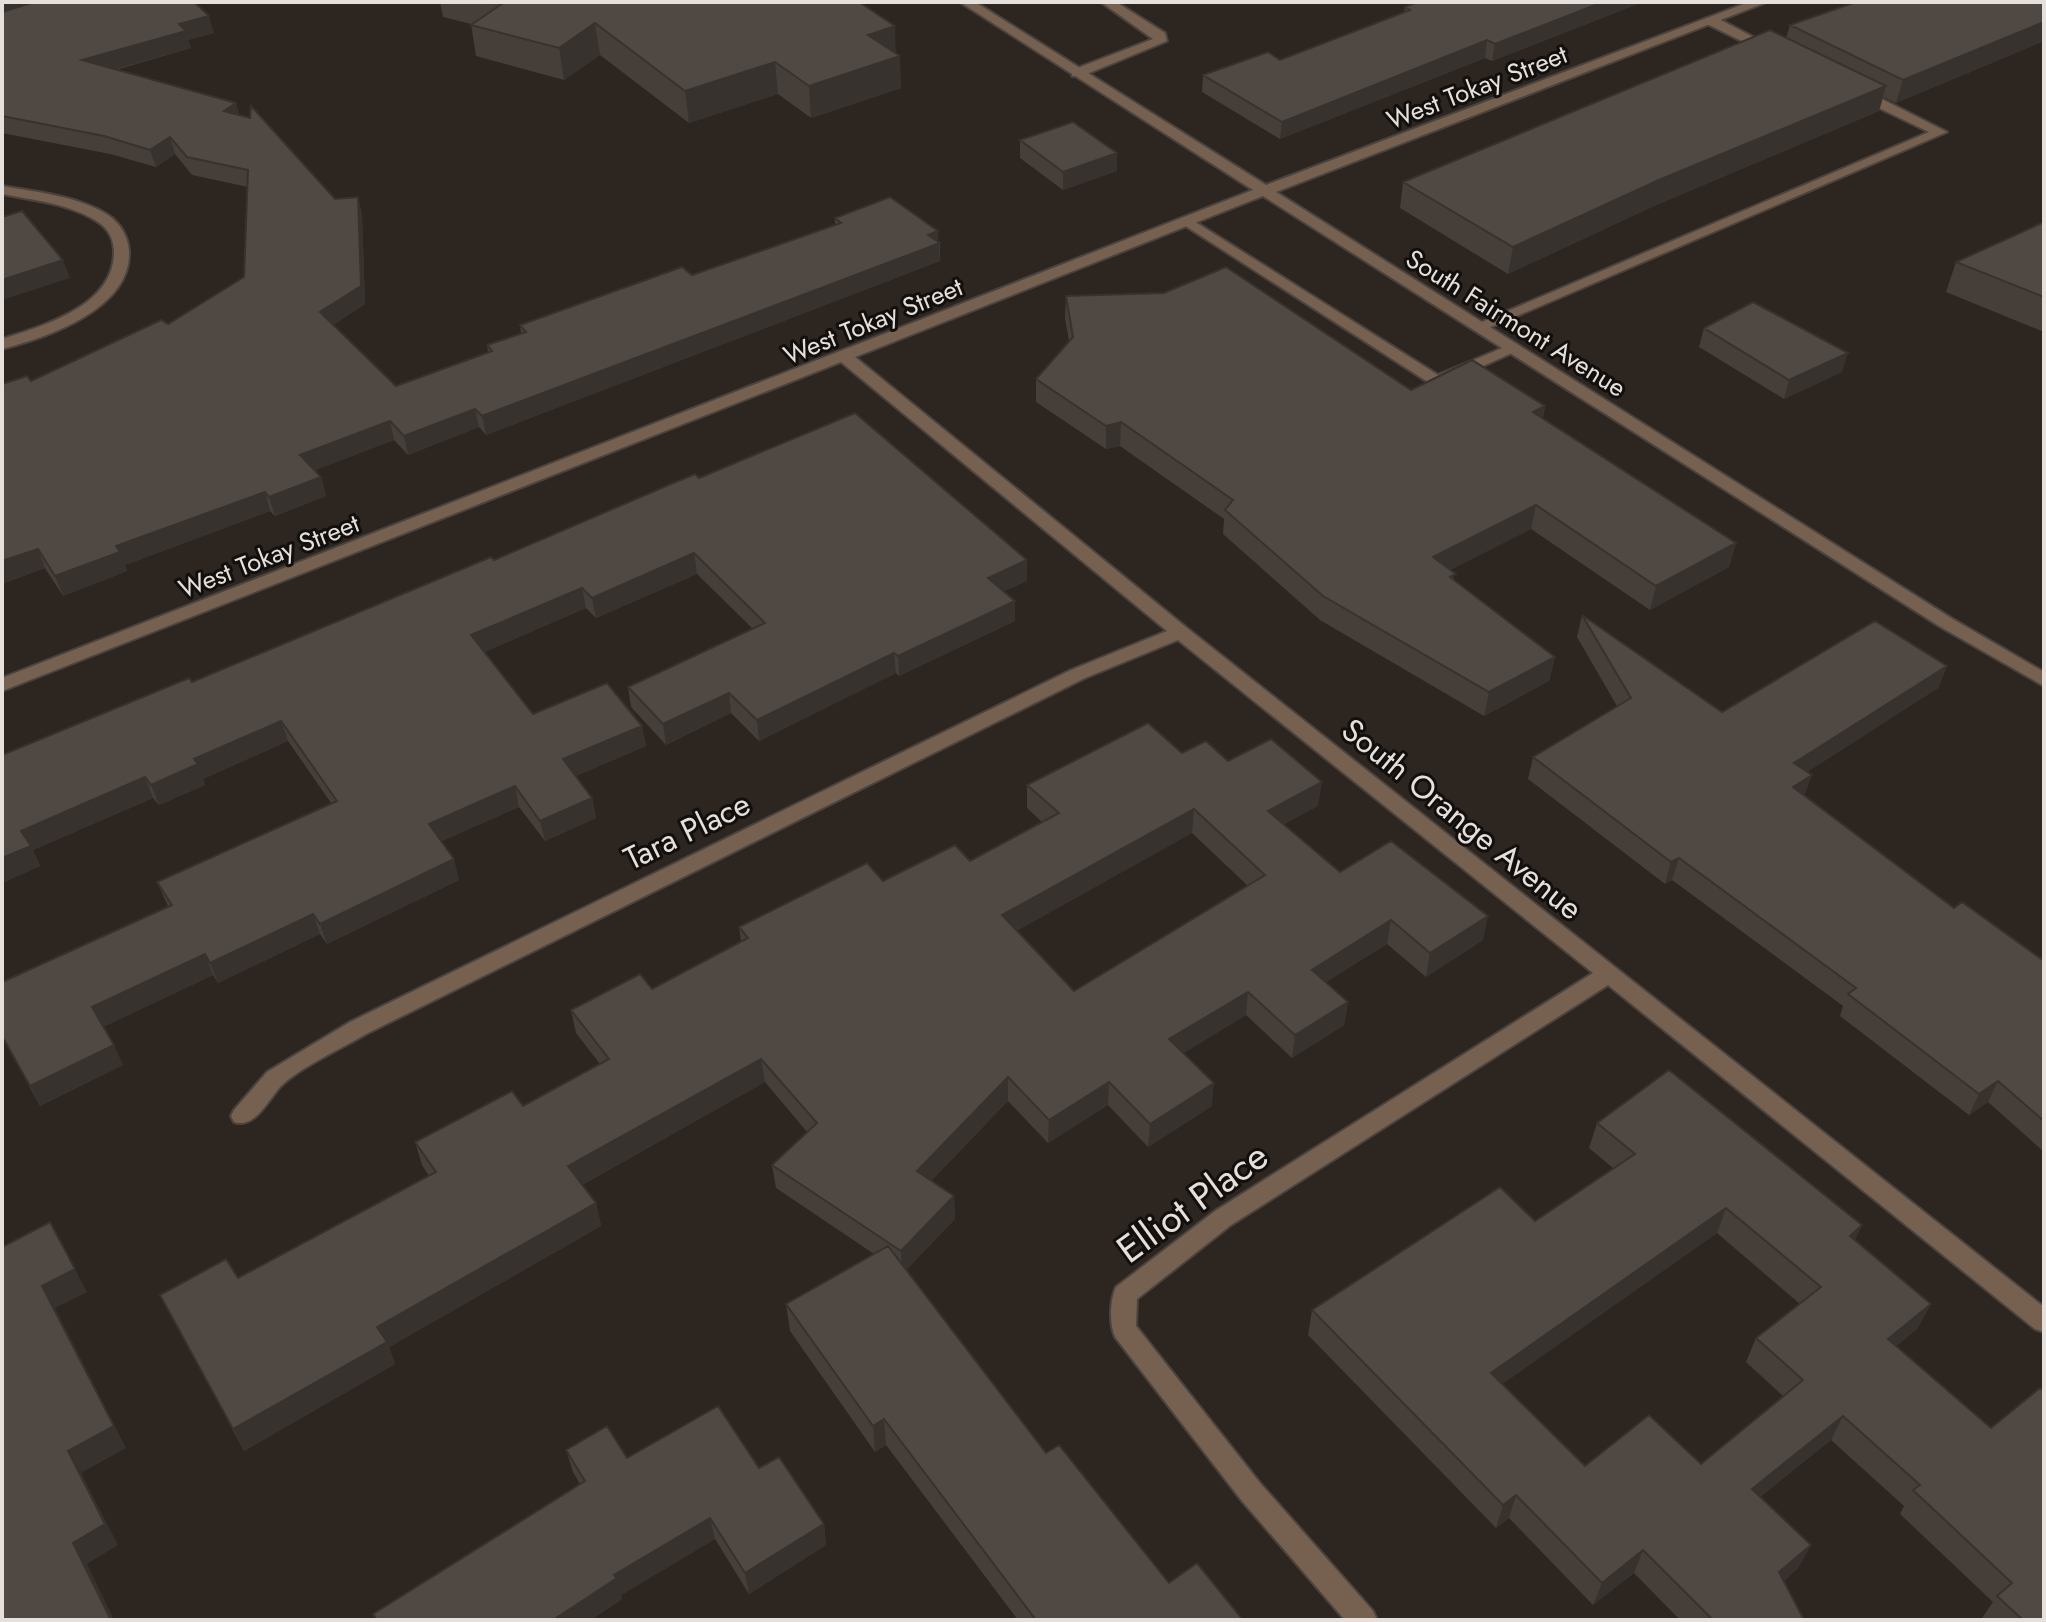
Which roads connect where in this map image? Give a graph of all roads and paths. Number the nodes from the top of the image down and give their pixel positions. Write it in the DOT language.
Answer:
graph roads {
  1 [pos="966,2"];
  2 [pos="1107,2"];
  3 [pos="1761,2"];
  4 [pos="1712,21"];
  5 [pos="1783,56"];
  6 [pos="1077,73"];
  7 [pos="1840,83"];
  8 [pos="2,190"];
  9 [pos="1264,191"];
  10 [pos="1189,222"];
  11 [pos="1478,327"];
  12 [pos="2,344"];
  13 [pos="1513,349"];
  14 [pos="846,358"];
  15 [pos="1180,632"];
  16 [pos="2044,680"];
  17 [pos="2,685"];
  18 [pos="1608,974"];
  19 [pos="242,1116"];
  20 [pos="2044,1321"];
  21 [pos="1363,1620"];
  1 -- 6 [label="street, South Fairmont Avenue"];
  2 -- 6 [label="street"];
  3 -- 4 [label="street, West Tokay Street"];
  4 -- 5 [label="street"];
  4 -- 9 [label="street, West Tokay Street"];
  6 -- 9 [label="street, South Fairmont Avenue"];
  7 -- 11 [label="street"];
  8 -- 12 [label="street"];
  9 -- 10 [label="street, West Tokay Street"];
  9 -- 11 [label="street, South Fairmont Avenue"];
  10 -- 13 [label="street"];
  10 -- 14 [label="street, West Tokay Street"];
  11 -- 13 [label="street, South Fairmont Avenue"];
  13 -- 16 [label="street, South Fairmont Avenue"];
  14 -- 15 [label="street, South Orange Avenue"];
  14 -- 17 [label="street, West Tokay Street"];
  15 -- 18 [label="street, South Orange Avenue"];
  15 -- 19 [label="street, Tara Place"];
  18 -- 20 [label="street, South Orange Avenue"];
  18 -- 21 [label="street, Elliot Place"];
}
